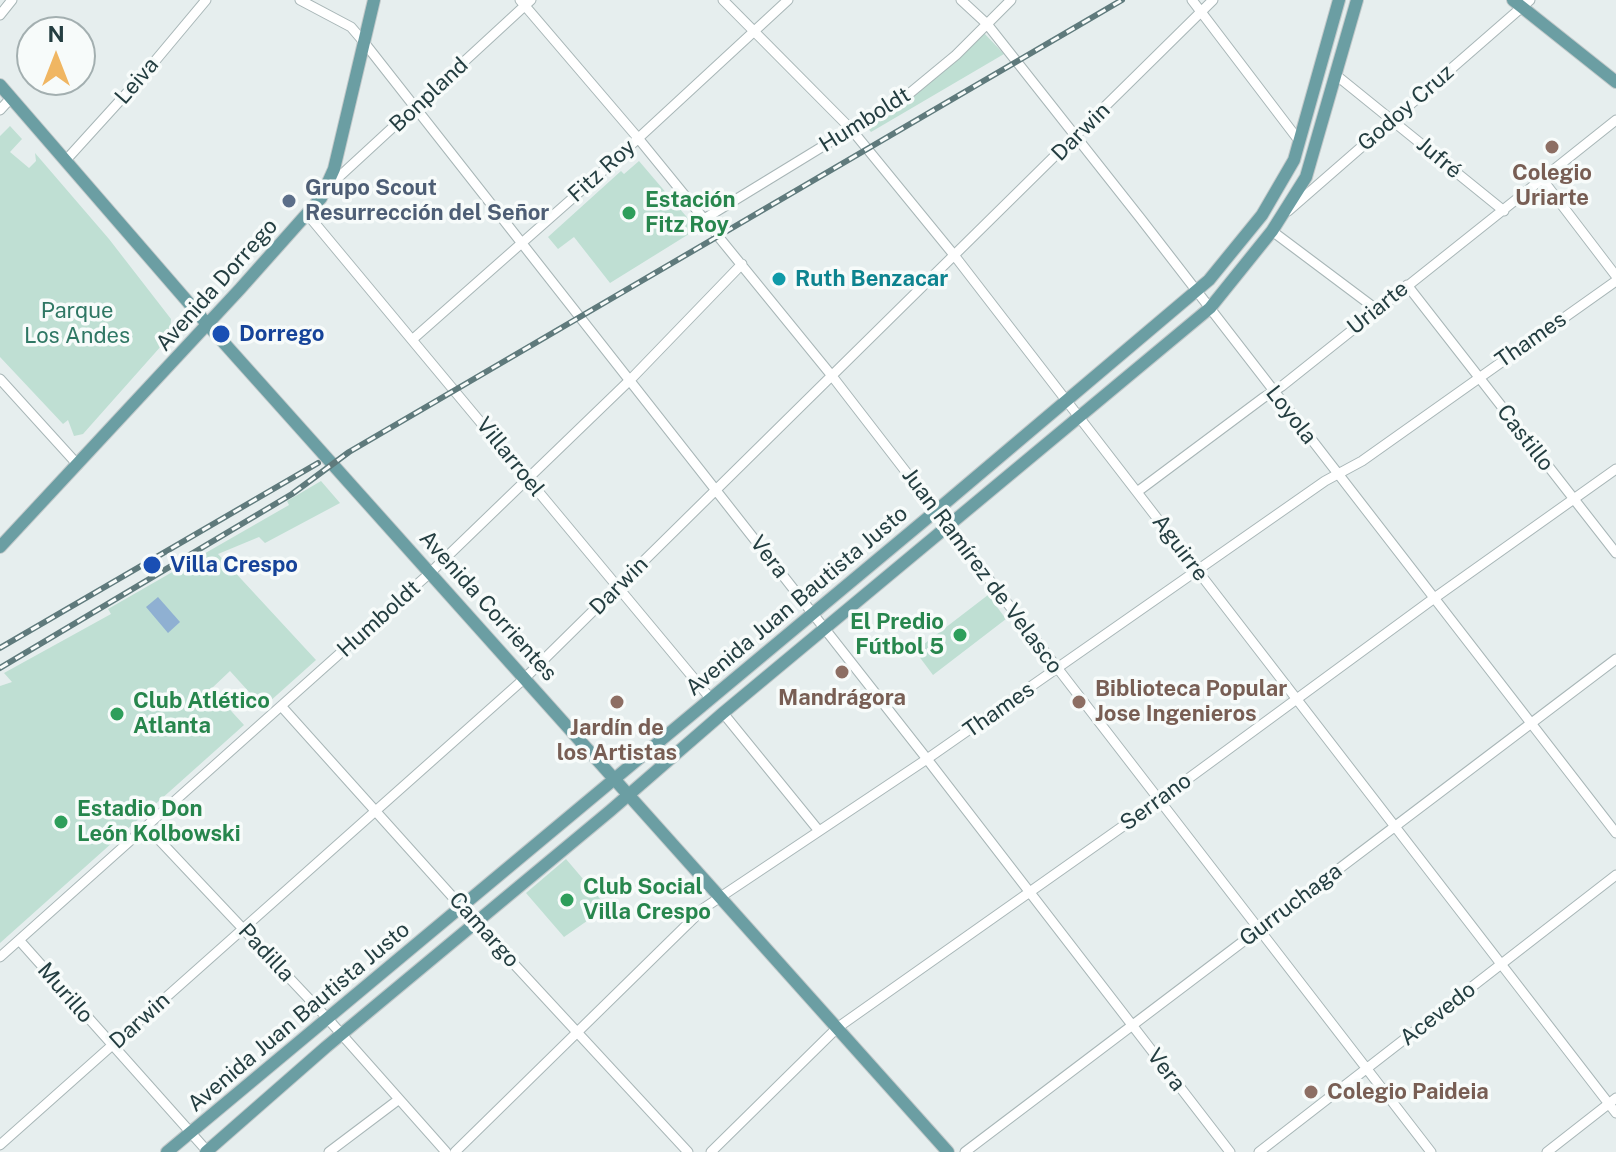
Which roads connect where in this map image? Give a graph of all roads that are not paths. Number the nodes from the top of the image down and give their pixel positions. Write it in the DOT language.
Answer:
graph roads {
  1 [pos="12,0"];
  2 [pos="206,0"];
  3 [pos="300,0"];
  4 [pos="374,0"];
  5 [pos="723,0"];
  6 [pos="788,0"];
  7 [pos="961,0"];
  8 [pos="1011,0"];
  9 [pos="1192,0"];
  10 [pos="1213,0"];
  11 [pos="1339,0"];
  12 [pos="1357,0"];
  13 [pos="525,2"];
  14 [pos="1521,2"];
  15 [pos="1202,12"];
  16 [pos="0,15"];
  17 [pos="987,24"];
  18 [pos="754,32"];
  19 [pos="363,41"];
  20 [pos="1336,75"];
  21 [pos="1616,82"];
  22 [pos="0,85"];
  23 [pos="11,98"];
  24 [pos="415,108"];
  25 [pos="0,110"];
  26 [pos="1393,120"];
  27 [pos="1616,120"];
  28 [pos="851,129"];
  29 [pos="638,138"];
  30 [pos="1076,138"];
  31 [pos="1300,142"];
  32 [pos="66,160"];
  33 [pos="1542,179"];
  34 [pos="326,190"];
  35 [pos="1504,211"];
  36 [pos="308,215"];
  37 [pos="1283,216"];
  38 [pos="704,219"];
  39 [pos="1272,231"];
  40 [pos="522,243"];
  41 [pos="954,255"];
  42 [pos="742,264"];
  43 [pos="1616,278"];
  44 [pos="1407,285"];
  45 [pos="1196,291"];
  46 [pos="1210,308"];
  47 [pos="1376,309"];
  48 [pos="207,324"];
  49 [pos="413,339"];
  50 [pos="832,376"];
  51 [pos="1478,377"];
  52 [pos="0,379"];
  53 [pos="631,379"];
  54 [pos="1272,391"];
  55 [pos="1065,401"];
  56 [pos="1078,417"];
  57 [pos="78,465"];
  58 [pos="1616,469"];
  59 [pos="1338,474"];
  60 [pos="527,478"];
  61 [pos="716,490"];
  62 [pos="1137,492"];
  63 [pos="1573,499"];
  64 [pos="937,510"];
  65 [pos="949,526"];
  66 [pos="0,547"];
  67 [pos="1616,553"];
  68 [pos="1198,571"];
  69 [pos="431,572"];
  70 [pos="618,587"];
  71 [pos="1433,599"];
  72 [pos="812,613"];
  73 [pos="824,628"];
  74 [pos="1616,659"];
  75 [pos="1057,669"];
  76 [pos="525,678"];
  77 [pos="711,699"];
  78 [pos="1296,699"];
  79 [pos="282,707"];
  80 [pos="723,713"];
  81 [pos="1530,723"];
  82 [pos="927,759"];
  83 [pos="614,778"];
  84 [pos="629,795"];
  85 [pos="1159,799"];
  86 [pos="376,811"];
  87 [pos="1396,826"];
  88 [pos="147,827"];
  89 [pos="819,831"];
  90 [pos="1616,833"];
  91 [pos="1616,875"];
  92 [pos="1030,892"];
  93 [pos="720,898"];
  94 [pos="463,907"];
  95 [pos="476,923"];
  96 [pos="1259,929"];
  97 [pos="244,930"];
  98 [pos="19,940"];
  99 [pos="0,957"];
  100 [pos="1501,965"];
  101 [pos="328,1019"];
  102 [pos="1132,1026"];
  103 [pos="837,1028"];
  104 [pos="578,1033"];
  105 [pos="341,1035"];
  106 [pos="112,1046"];
  107 [pos="1367,1069"];
  108 [pos="398,1100"];
  109 [pos="1612,1101"];
  110 [pos="1616,1113"];
  111 [pos="190,1133"];
  112 [pos="0,1145"];
  113 [pos="167,1152"];
  114 [pos="207,1152"];
  115 [pos="329,1152"];
  116 [pos="446,1152"];
  117 [pos="455,1152"];
  118 [pos="688,1152"];
  119 [pos="711,1152"];
  120 [pos="948,1152"];
  121 [pos="965,1152"];
  122 [pos="1230,1152"];
  123 [pos="1259,1152"];
  124 [pos="1431,1152"];
  125 [pos="1547,1152"];
  1 -- 16 [label="street"];
  2 -- 32 [label="street, Leiva"];
  3 -- 19 [label="street, Vera"];
  4 -- 19 [label="main road, Avenida Dorrego"];
  5 -- 18 [label="street, Aguirre"];
  6 -- 18 [label="street, Fitz Roy"];
  7 -- 17 [label="street, Loyola"];
  8 -- 17 [label="street, Humboldt"];
  9 -- 15 [label="street"];
  10 -- 15 [label="street, Darwin"];
  11 -- 31 [label="main road, Avenida Juan Bautista Justo"];
  12 -- 20 [label="main road, Avenida Juan Bautista Justo"];
  13 -- 24 [label="street, Bonpland"];
  13 -- 29 [label="street, Juan Ramírez de Velasco"];
  14 -- 21 [label="main road"];
  14 -- 26 [label="street, Godoy Cruz"];
  15 -- 30 [label="street, Darwin"];
  15 -- 31 [label="street"];
  17 -- 28 [label="street, Humboldt"];
  17 -- 30 [label="street, Loyola"];
  18 -- 28 [label="street, Aguirre"];
  18 -- 29 [label="street, Fitz Roy"];
  19 -- 24 [label="street, Vera"];
  19 -- 34 [label="main road, Avenida Dorrego"];
  20 -- 26 [label="street, Jufré"];
  20 -- 37 [label="main road, Avenida Juan Bautista Justo"];
  22 -- 23 [label="main road, Avenida Corrientes"];
  23 -- 25 [label="street"];
  23 -- 32 [label="main road, Avenida Corrientes"];
  24 -- 34 [label="street, Bonpland"];
  24 -- 40 [label="street, Vera"];
  26 -- 35 [label="street, Jufré"];
  26 -- 37 [label="street, Godoy Cruz"];
  27 -- 33 [label="street, Uriarte"];
  28 -- 38 [label="street, Humboldt"];
  28 -- 41 [label="street, Aguirre"];
  29 -- 38 [label="street, Juan Ramírez de Velasco"];
  29 -- 40 [label="street, Fitz Roy"];
  30 -- 41 [label="street, Darwin"];
  30 -- 45 [label="street, Loyola"];
  31 -- 45 [label="main road, Avenida Juan Bautista Justo"];
  32 -- 48 [label="main road, Avenida Corrientes"];
  33 -- 35 [label="street, Uriarte"];
  33 -- 43 [label="street"];
  34 -- 36 [label="main road, Avenida Dorrego"];
  35 -- 44 [label="street, Uriarte"];
  36 -- 48 [label="main road, Avenida Dorrego"];
  36 -- 49 [label="street, Villarroel"];
  37 -- 39 [label="main road, Avenida Juan Bautista Justo"];
  38 -- 42 [label="street, Juan Ramírez de Velasco"];
  39 -- 46 [label="main road, Avenida Juan Bautista Justo"];
  39 -- 47 [label="street"];
  40 -- 49 [label="street, Fitz Roy"];
  40 -- 53 [label="street, Vera"];
  41 -- 50 [label="street, Darwin"];
  41 -- 55 [label="street, Aguirre"];
  42 -- 50 [label="street, Juan Ramírez de Velasco"];
  42 -- 53 [label="street, Humboldt"];
  43 -- 51 [label="street, Thames"];
  44 -- 47 [label="street, Uriarte"];
  44 -- 51 [label="street, Castillo"];
  45 -- 46 [label="street, Loyola"];
  45 -- 55 [label="main road, Avenida Juan Bautista Justo"];
  46 -- 54 [label="street, Loyola"];
  46 -- 56 [label="main road, Avenida Juan Bautista Justo"];
  47 -- 54 [label="street, Uriarte"];
  48 -- 57 [label="main road, Avenida Dorrego"];
  48 -- 69 [label="main road, Avenida Corrientes"];
  49 -- 60 [label="street, Villarroel"];
  50 -- 61 [label="street, Darwin"];
  50 -- 64 [label="street, Juan Ramírez de Velasco"];
  51 -- 59 [label="street, Thames"];
  51 -- 63 [label="street, Castillo"];
  52 -- 57 [label="street"];
  53 -- 60 [label="street, Humboldt"];
  53 -- 61 [label="street, Vera"];
  54 -- 59 [label="street, Loyola"];
  54 -- 62 [label="street, Uriarte"];
  55 -- 56 [label="street, Aguirre"];
  55 -- 64 [label="main road, Avenida Juan Bautista Justo"];
  56 -- 62 [label="street, Aguirre"];
  56 -- 65 [label="main road, Avenida Juan Bautista Justo"];
  57 -- 66 [label="main road, Avenida Dorrego"];
  58 -- 63 [label="street, Serrano"];
  59 -- 68 [label="street, Thames"];
  59 -- 71 [label="street, Loyola"];
  60 -- 69 [label="street, Humboldt"];
  60 -- 70 [label="street, Villarroel"];
  61 -- 70 [label="street, Darwin"];
  61 -- 72 [label="street, Vera"];
  62 -- 68 [label="street, Aguirre"];
  63 -- 67 [label="street, Castillo"];
  63 -- 71 [label="street, Serrano"];
  64 -- 65 [label="street, Juan Ramírez de Velasco"];
  64 -- 72 [label="main road, Avenida Juan Bautista Justo"];
  65 -- 73 [label="main road, Avenida Juan Bautista Justo"];
  65 -- 75 [label="street, Juan Ramírez de Velasco"];
  68 -- 75 [label="street, Thames"];
  68 -- 78 [label="street, Aguirre"];
  69 -- 76 [label="main road, Avenida Corrientes"];
  69 -- 79 [label="street, Humboldt"];
  70 -- 76 [label="street, Darwin"];
  70 -- 77 [label="street, Villarroel"];
  71 -- 78 [label="street, Serrano"];
  71 -- 81 [label="street, Loyola"];
  72 -- 73 [label="street, Vera"];
  72 -- 77 [label="main road, Avenida Juan Bautista Justo"];
  73 -- 80 [label="main road, Avenida Juan Bautista Justo"];
  73 -- 82 [label="street, Vera"];
  74 -- 81 [label="street, Gurruchaga"];
  75 -- 82 [label="street, Thames"];
  75 -- 85 [label="street, Juan Ramírez de Velasco"];
  76 -- 83 [label="main road, Avenida Corrientes"];
  76 -- 86 [label="street, Darwin"];
  77 -- 83 [label="main road, Avenida Juan Bautista Justo"];
  78 -- 85 [label="street, Serrano"];
  78 -- 87 [label="street, Aguirre"];
  79 -- 86 [label="street, Camargo"];
  79 -- 88 [label="street, Humboldt"];
  80 -- 84 [label="main road, Avenida Juan Bautista Justo"];
  80 -- 89 [label="street"];
  81 -- 87 [label="street, Gurruchaga"];
  81 -- 90 [label="street, Loyola"];
  82 -- 89 [label="street, Thames"];
  82 -- 92 [label="street, Vera"];
  83 -- 84 [label="main road, Avenida Corrientes"];
  83 -- 94 [label="main road, Avenida Juan Bautista Justo"];
  84 -- 93 [label="main road, Avenida Corrientes"];
  84 -- 95 [label="main road, Avenida Juan Bautista Justo"];
  85 -- 92 [label="street, Serrano"];
  85 -- 96 [label="street, Juan Ramírez de Velasco"];
  86 -- 94 [label="street, Camargo"];
  86 -- 97 [label="street, Darwin"];
  87 -- 96 [label="street, Gurruchaga"];
  87 -- 100 [label="street, Aguirre"];
  88 -- 97 [label="street, Padilla"];
  88 -- 98 [label="street, Humboldt"];
  89 -- 93 [label="street, Thames"];
  91 -- 100 [label="street, Acevedo"];
  92 -- 102 [label="street, Vera"];
  92 -- 103 [label="street, Serrano"];
  93 -- 103 [label="main road, Avenida Corrientes"];
  93 -- 104 [label="street, Thames"];
  94 -- 95 [label="street, Camargo"];
  94 -- 101 [label="main road, Avenida Juan Bautista Justo"];
  95 -- 104 [label="street, Camargo"];
  95 -- 105 [label="main road, Avenida Juan Bautista Justo"];
  96 -- 102 [label="street, Gurruchaga"];
  96 -- 107 [label="street, Juan Ramírez de Velasco"];
  97 -- 101 [label="street, Padilla"];
  97 -- 106 [label="street, Darwin"];
  98 -- 99 [label="street, Humboldt"];
  98 -- 106 [label="street, Murillo"];
  100 -- 107 [label="street, Acevedo"];
  100 -- 109 [label="street, Aguirre"];
  101 -- 105 [label="street, Padilla"];
  101 -- 111 [label="main road, Avenida Juan Bautista Justo"];
  102 -- 121 [label="street, Gurruchaga"];
  102 -- 122 [label="street, Vera"];
  103 -- 119 [label="street, Serrano"];
  103 -- 120 [label="main road, Avenida Corrientes"];
  104 -- 117 [label="street, Thames"];
  104 -- 118 [label="street, Camargo"];
  105 -- 108 [label="street, Padilla"];
  105 -- 114 [label="main road, Avenida Juan Bautista Justo"];
  106 -- 111 [label="street, Murillo"];
  106 -- 112 [label="street, Darwin"];
  107 -- 123 [label="street, Acevedo"];
  107 -- 124 [label="street, Juan Ramírez de Velasco"];
  108 -- 115 [label="street"];
  108 -- 116 [label="street, Padilla"];
  109 -- 110 [label="street, Aguirre"];
  109 -- 125 [label="street"];
  111 -- 113 [label="main road, Avenida Juan Bautista Justo"];
  111 -- 114 [label="street, Murillo"];
}
